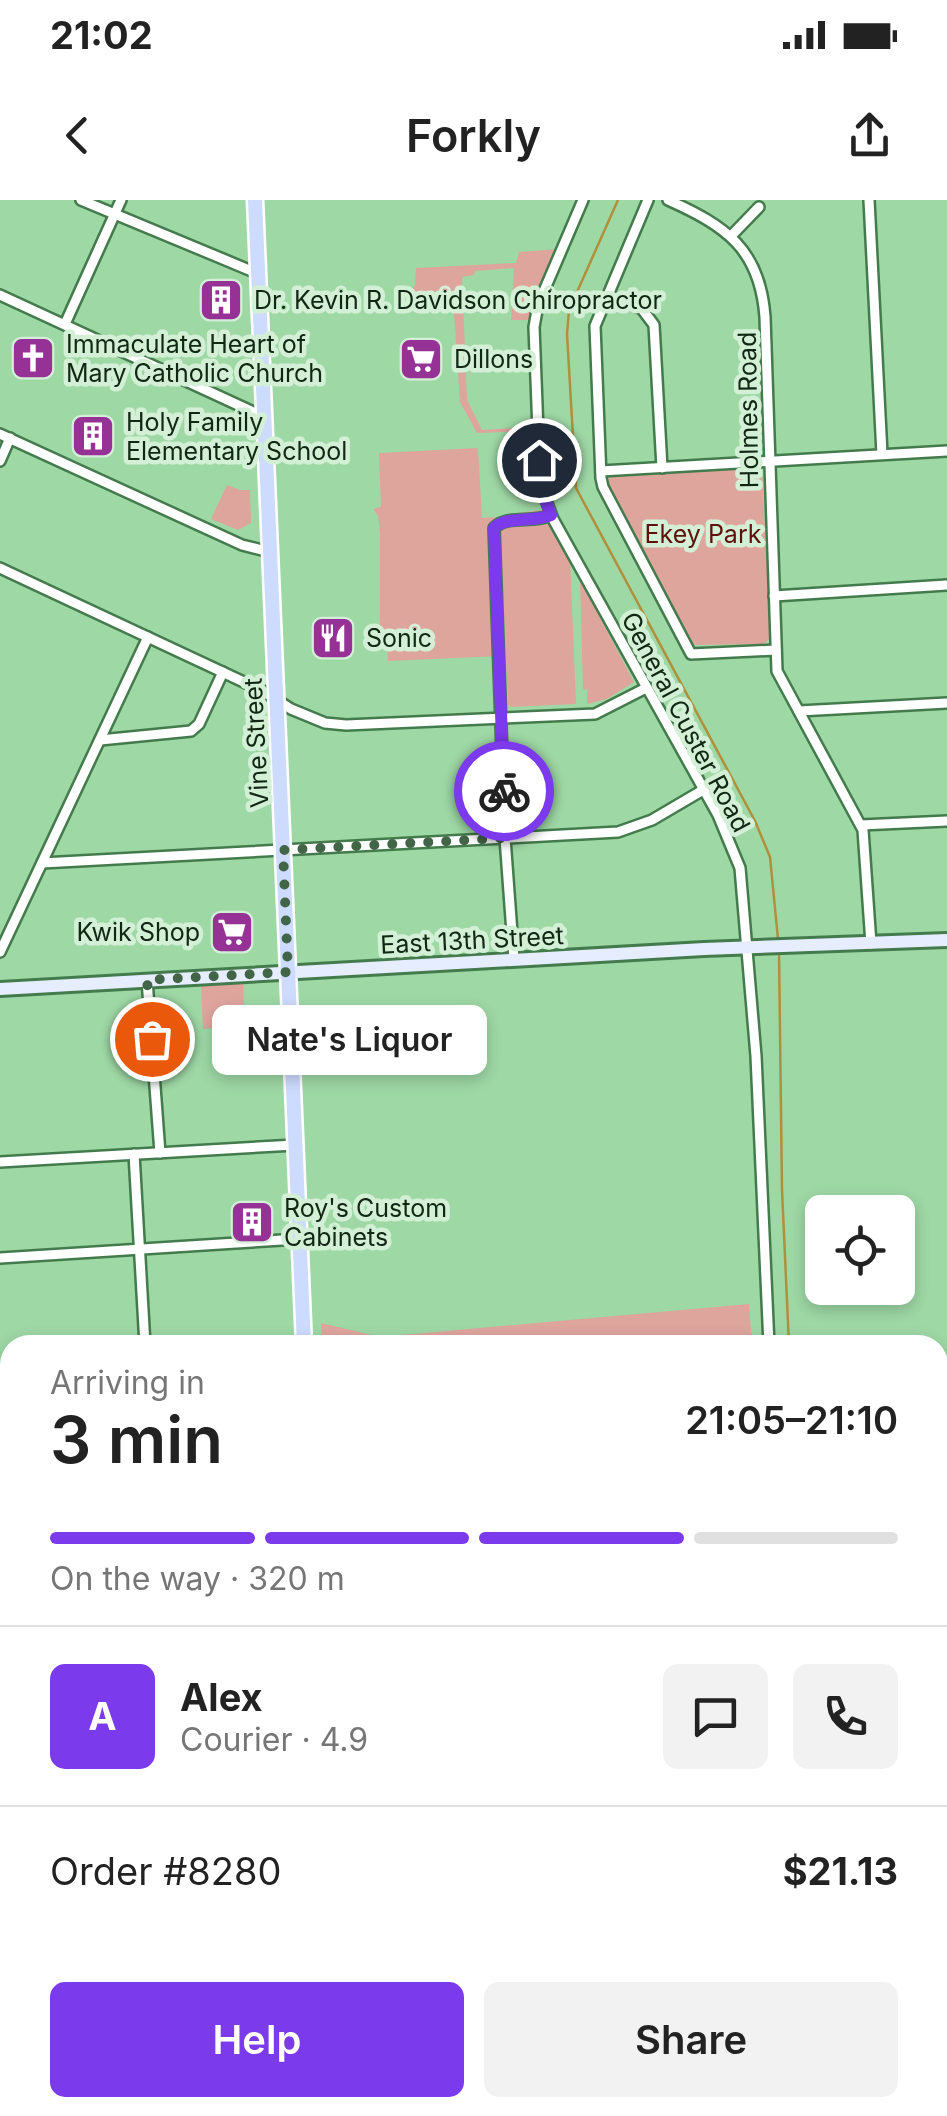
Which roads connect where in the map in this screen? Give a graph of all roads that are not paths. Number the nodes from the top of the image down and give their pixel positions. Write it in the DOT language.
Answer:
graph roads {
  1 [pos="80,200"];
  2 [pos="121,200"];
  3 [pos="254,200"];
  4 [pos="583,200"];
  5 [pos="648,200"];
  6 [pos="668,200"];
  7 [pos="870,200"];
  8 [pos="759,208"];
  9 [pos="114,215"];
  10 [pos="731,236"];
  11 [pos="259,274"];
  12 [pos="0,295"];
  13 [pos="608,295"];
  14 [pos="65,324"];
  15 [pos="264,416"];
  16 [pos="5,436"];
  17 [pos="947,451"];
  18 [pos="882,454"];
  19 [pos="0,461"];
  20 [pos="770,461"];
  21 [pos="662,468"];
  22 [pos="601,471"];
  23 [pos="551,515"];
  24 [pos="270,552"];
  25 [pos="0,568"];
  26 [pos="947,586"];
  27 [pos="774,596"];
  28 [pos="148,638"];
  29 [pos="776,650"];
  30 [pos="223,672"];
  31 [pos="646,688"];
  32 [pos="276,698"];
  33 [pos="947,702"];
  34 [pos="799,711"];
  35 [pos="500,718"];
  36 [pos="100,740"];
  37 [pos="703,790"];
  38 [pos="947,821"];
  39 [pos="861,825"];
  40 [pos="505,838"];
  41 [pos="283,850"];
  42 [pos="42,863"];
  43 [pos="947,940"];
  44 [pos="871,944"];
  45 [pos="748,948"];
  46 [pos="0,952"];
  47 [pos="514,960"];
  48 [pos="288,972"];
  49 [pos="147,980"];
  50 [pos="0,989"];
  51 [pos="295,1145"];
  52 [pos="160,1153"];
  53 [pos="134,1154"];
  54 [pos="0,1162"];
  55 [pos="298,1239"];
  56 [pos="140,1250"];
  57 [pos="0,1258"];
  58 [pos="144,1335"];
  59 [pos="303,1335"];
  60 [pos="768,1335"];
  1 -- 9 [label="street"];
  2 -- 9 [label="street"];
  3 -- 11 [label="main road, Vine Street"];
  4 -- 23 [label="street, General Custer Road"];
  5 -- 13 [label="street, General Custer Road"];
  6 -- 10 [label="street, Holmes Road"];
  7 -- 18 [label="street"];
  8 -- 10 [label="street"];
  9 -- 11 [label="street"];
  9 -- 14 [label="street"];
  10 -- 20 [label="street, Holmes Road"];
  11 -- 15 [label="main road, Vine Street"];
  12 -- 14 [label="street"];
  13 -- 21 [label="street"];
  13 -- 22 [label="street, General Custer Road"];
  14 -- 15 [label="street"];
  15 -- 24 [label="main road, Vine Street"];
  16 -- 19 [label="street"];
  16 -- 24 [label="street"];
  17 -- 18 [label="street"];
  18 -- 20 [label="street"];
  20 -- 21 [label="street"];
  20 -- 27 [label="street, Holmes Road"];
  21 -- 22 [label="street"];
  22 -- 29 [label="street, General Custer Road"];
  23 -- 31 [label="street, General Custer Road"];
  23 -- 35 [label="street"];
  24 -- 32 [label="main road, Vine Street"];
  25 -- 28 [label="street"];
  26 -- 27 [label="street"];
  27 -- 29 [label="street, Holmes Road"];
  28 -- 30 [label="street"];
  28 -- 36 [label="street"];
  29 -- 34 [label="street, Holmes Road"];
  30 -- 32 [label="street"];
  30 -- 36 [label="street"];
  31 -- 35 [label="street"];
  31 -- 37 [label="street, General Custer Road"];
  32 -- 35 [label="street"];
  32 -- 41 [label="main road, Vine Street"];
  33 -- 34 [label="street"];
  34 -- 39 [label="street, Holmes Road"];
  35 -- 40 [label="street"];
  36 -- 42 [label="street"];
  37 -- 40 [label="street"];
  37 -- 45 [label="street, General Custer Road"];
  38 -- 39 [label="street"];
  39 -- 44 [label="street, Holmes Road"];
  40 -- 41 [label="street"];
  40 -- 47 [label="street"];
  41 -- 42 [label="street"];
  41 -- 48 [label="main road, Vine Street"];
  42 -- 46 [label="street"];
  43 -- 44 [label="street, East 13th Street"];
  44 -- 45 [label="street, East 13th Street"];
  45 -- 47 [label="street, East 13th Street"];
  45 -- 60 [label="street, General Custer Road"];
  47 -- 48 [label="street, East 13th Street"];
  48 -- 49 [label="street, East 13th Street"];
  48 -- 51 [label="main road, Vine Street"];
  49 -- 50 [label="street, East 13th Street"];
  49 -- 52 [label="street"];
  51 -- 52 [label="street"];
  51 -- 55 [label="main road, Vine Street"];
  52 -- 53 [label="street"];
  53 -- 54 [label="street"];
  53 -- 56 [label="street"];
  55 -- 56 [label="street"];
  55 -- 59 [label="main road, Vine Street"];
  56 -- 57 [label="street"];
  56 -- 58 [label="street"];
}
